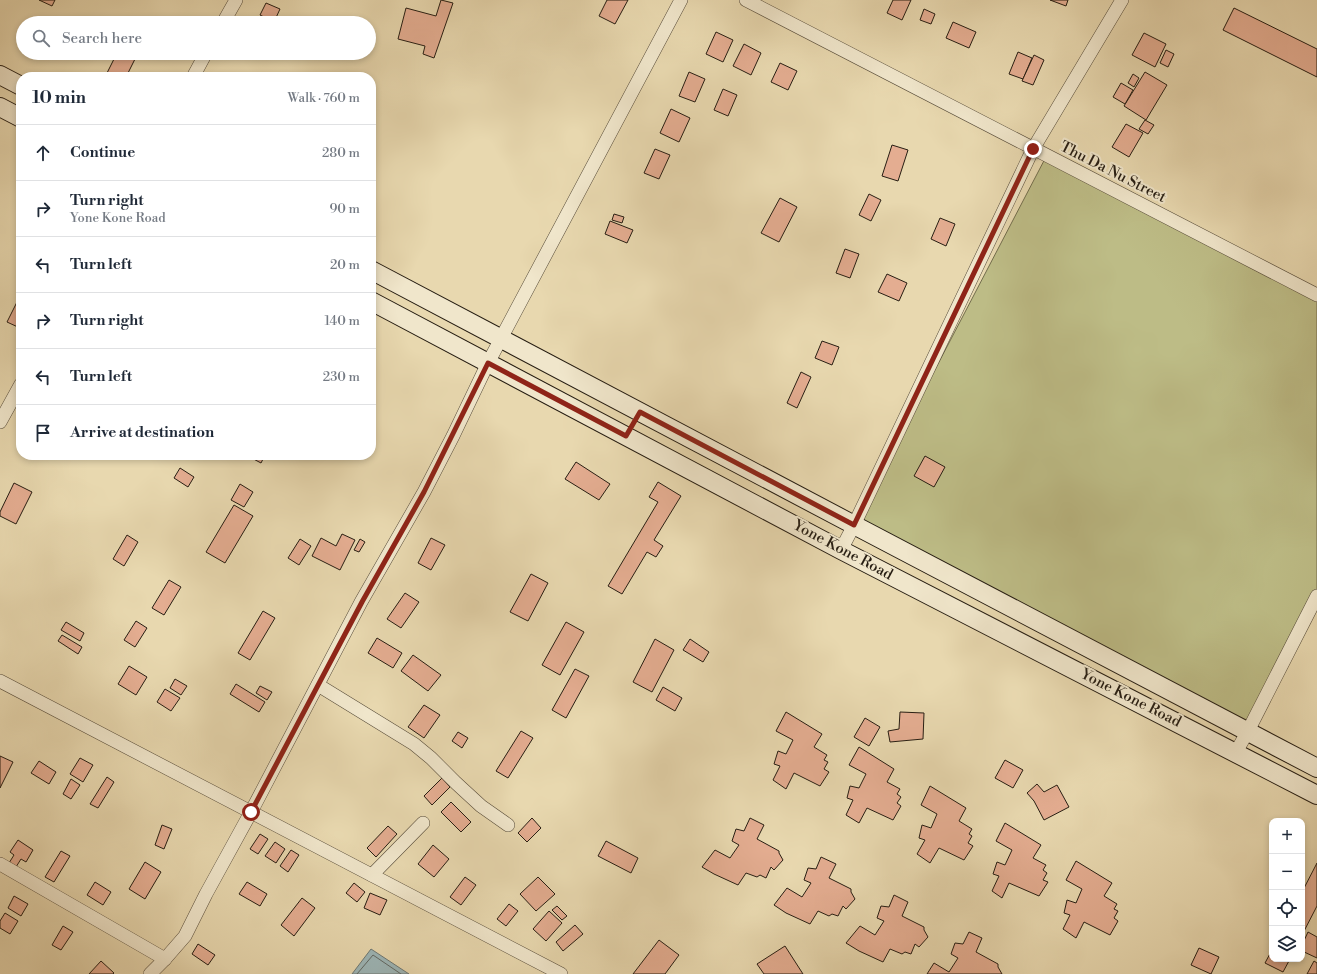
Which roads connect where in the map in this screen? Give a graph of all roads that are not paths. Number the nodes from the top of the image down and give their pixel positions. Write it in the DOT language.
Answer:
graph roads {
  1 [pos="236,0"];
  2 [pos="681,0"];
  3 [pos="746,0"];
  4 [pos="1122,0"];
  5 [pos="227,16"];
  6 [pos="202,60"];
  7 [pos="196,72"];
  8 [pos="0,75"];
  9 [pos="16,83"];
  10 [pos="0,107"];
  11 [pos="16,115"];
  12 [pos="1033,149"];
  13 [pos="376,273"];
  14 [pos="1317,295"];
  15 [pos="376,305"];
  16 [pos="501,339"];
  17 [pos="488,363"];
  18 [pos="16,393"];
  19 [pos="640,412"];
  20 [pos="0,422"];
  21 [pos="626,436"];
  22 [pos="854,525"];
  23 [pos="841,550"];
  24 [pos="1317,596"];
  25 [pos="0,681"];
  26 [pos="318,685"];
  27 [pos="1248,731"];
  28 [pos="1236,752"];
  29 [pos="1317,768"];
  30 [pos="1317,795"];
  31 [pos="251,812"];
  32 [pos="423,823"];
  33 [pos="508,825"];
  34 [pos="0,864"];
  35 [pos="372,875"];
  36 [pos="165,960"];
  37 [pos="150,974"];
  38 [pos="561,974"];
  1 -- 5 [label="street"];
  2 -- 16 [label="street"];
  3 -- 12 [label="street, Thu Da Nu Street"];
  4 -- 12 [label="street"];
  6 -- 7 [label="street"];
  8 -- 9 [label="street"];
  10 -- 11 [label="street"];
  12 -- 14 [label="street, Thu Da Nu Street"];
  12 -- 22 [label="street"];
  13 -- 16 [label="street"];
  15 -- 17 [label="street, Yone Kone Road"];
  16 -- 17 [label="street"];
  16 -- 19 [label="street"];
  17 -- 21 [label="street, Yone Kone Road"];
  17 -- 26 [label="street"];
  18 -- 20 [label="street"];
  19 -- 21 [label="street"];
  19 -- 22 [label="street"];
  21 -- 23 [label="street, Yone Kone Road"];
  22 -- 23 [label="street"];
  22 -- 27 [label="street"];
  23 -- 28 [label="street, Yone Kone Road"];
  24 -- 27 [label="street"];
  25 -- 31 [label="street"];
  26 -- 31 [label="street"];
  26 -- 33 [label="street"];
  27 -- 28 [label="street"];
  27 -- 29 [label="street"];
  28 -- 30 [label="street, Yone Kone Road"];
  31 -- 35 [label="street"];
  31 -- 36 [label="street"];
  32 -- 35 [label="street"];
  34 -- 36 [label="street"];
  35 -- 38 [label="street"];
  36 -- 37 [label="street"];
}
